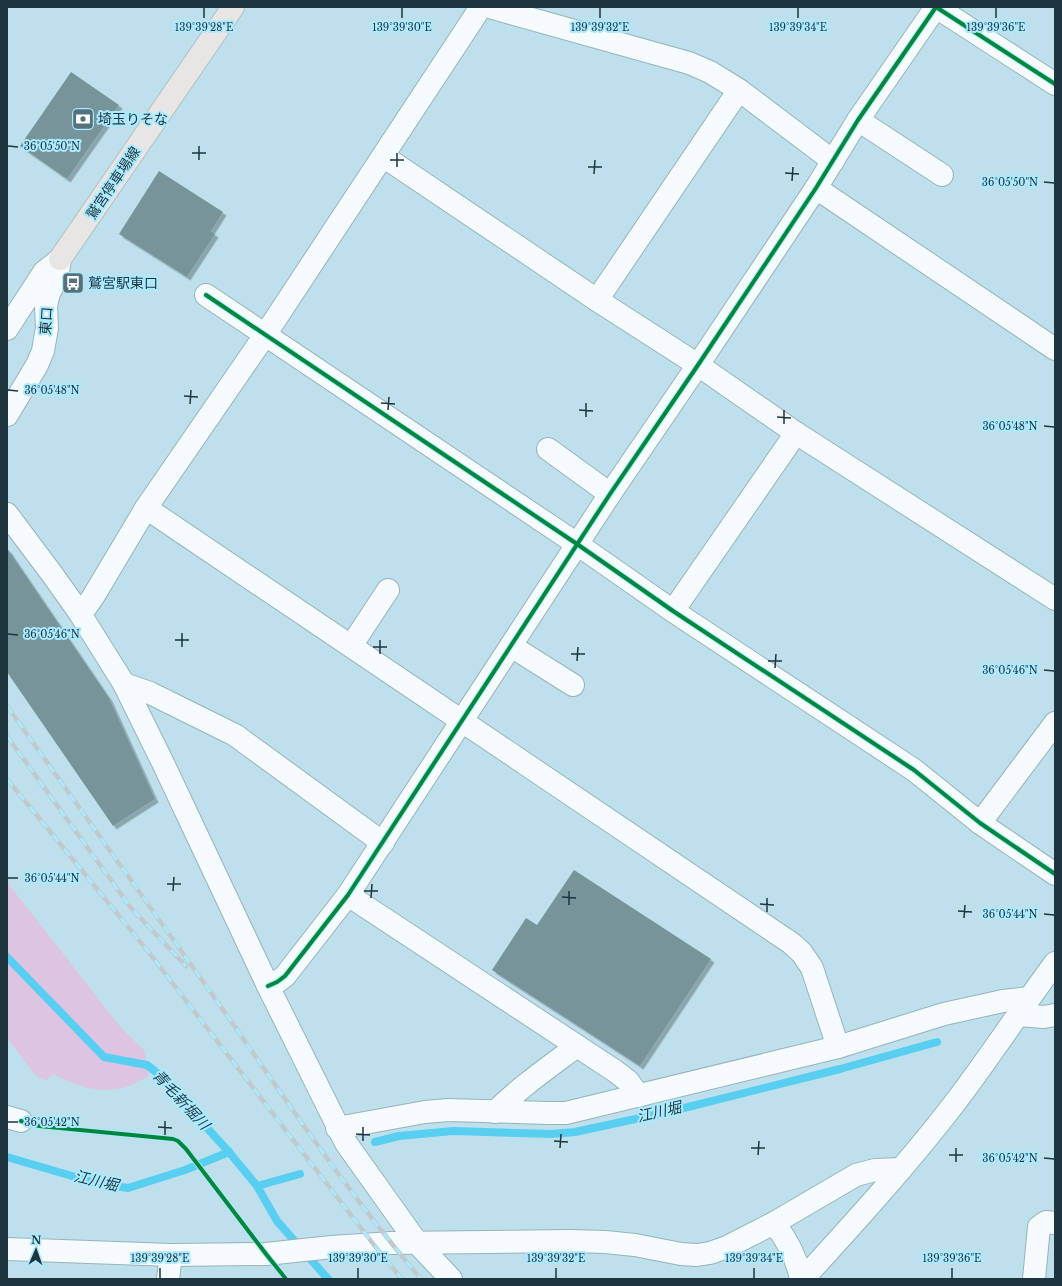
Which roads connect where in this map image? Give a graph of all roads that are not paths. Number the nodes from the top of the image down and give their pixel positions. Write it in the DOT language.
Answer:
graph roads {
  1 [pos="234,7"];
  2 [pos="480,7"];
  3 [pos="489,7"];
  4 [pos="936,7"];
  5 [pos="1055,84"];
  6 [pos="738,90"];
  7 [pos="858,120"];
  8 [pos="383,156"];
  9 [pos="833,161"];
  10 [pos="942,175"];
  11 [pos="816,188"];
  12 [pos="60,259"];
  13 [pos="206,295"];
  14 [pos="597,300"];
  15 [pos="7,329"];
  16 [pos="265,334"];
  17 [pos="1055,349"];
  18 [pos="698,365"];
  19 [pos="9,410"];
  20 [pos="796,433"];
  21 [pos="548,449"];
  22 [pos="610,494"];
  23 [pos="146,508"];
  24 [pos="7,514"];
  25 [pos="577,544"];
  26 [pos="388,590"];
  27 [pos="1055,599"];
  28 [pos="673,611"];
  29 [pos="79,612"];
  30 [pos="351,646"];
  31 [pos="511,646"];
  32 [pos="124,684"];
  33 [pos="573,685"];
  34 [pos="462,721"];
  35 [pos="1055,723"];
  36 [pos="980,823"];
  37 [pos="383,843"];
  38 [pos="1055,874"];
  39 [pos="348,896"];
  40 [pos="1055,963"];
  41 [pos="268,986"];
  42 [pos="1024,1007"];
  43 [pos="1055,1015"];
  44 [pos="577,1046"];
  45 [pos="838,1047"];
  46 [pos="639,1096"];
  47 [pos="495,1112"];
  48 [pos="337,1128"];
  49 [pos="901,1169"];
  50 [pos="774,1223"];
  51 [pos="1055,1223"];
  52 [pos="418,1244"];
  53 [pos="7,1249"];
  54 [pos="172,1255"];
  55 [pos="168,1279"];
  56 [pos="450,1279"];
  57 [pos="802,1279"];
  58 [pos="1034,1279"];
  1 -- 12 [label="main road, 鷲宮停車場線"];
  2 -- 8 [label="street"];
  3 -- 6 [label="street"];
  4 -- 5 [label="street"];
  4 -- 7 [label="street"];
  6 -- 9 [label="street"];
  6 -- 14 [label="street"];
  7 -- 9 [label="street"];
  7 -- 10 [label="street"];
  8 -- 14 [label="street"];
  8 -- 16 [label="street"];
  9 -- 11 [label="street"];
  11 -- 17 [label="street"];
  11 -- 18 [label="street"];
  12 -- 15 [label="street, 東口"];
  12 -- 19 [label="street, 東口"];
  13 -- 16 [label="street"];
  14 -- 18 [label="street"];
  16 -- 23 [label="street"];
  16 -- 25 [label="street"];
  18 -- 20 [label="street"];
  18 -- 22 [label="street"];
  20 -- 27 [label="street"];
  20 -- 28 [label="street"];
  21 -- 22 [label="street"];
  22 -- 25 [label="street"];
  23 -- 29 [label="street"];
  23 -- 30 [label="street"];
  24 -- 29 [label="street"];
  25 -- 28 [label="street"];
  25 -- 31 [label="street"];
  26 -- 30 [label="street"];
  28 -- 36 [label="street"];
  29 -- 32 [label="street"];
  30 -- 34 [label="street"];
  31 -- 33 [label="street"];
  31 -- 34 [label="street"];
  32 -- 37 [label="street"];
  32 -- 41 [label="street"];
  34 -- 37 [label="street"];
  34 -- 45 [label="street"];
  35 -- 36 [label="street"];
  36 -- 38 [label="street"];
  37 -- 39 [label="street"];
  39 -- 41 [label="street"];
  39 -- 44 [label="street"];
  40 -- 42 [label="street"];
  41 -- 48 [label="street"];
  42 -- 43 [label="street"];
  42 -- 45 [label="street"];
  42 -- 49 [label="street"];
  44 -- 46 [label="street"];
  44 -- 47 [label="street"];
  45 -- 46 [label="street"];
  46 -- 47 [label="street"];
  47 -- 48 [label="street"];
  48 -- 52 [label="street"];
  49 -- 50 [label="street"];
  49 -- 57 [label="street"];
  50 -- 52 [label="street"];
  50 -- 57 [label="street"];
  51 -- 58 [label="street"];
  52 -- 54 [label="street"];
  52 -- 56 [label="street"];
  53 -- 54 [label="street"];
  54 -- 55 [label="street"];
}
